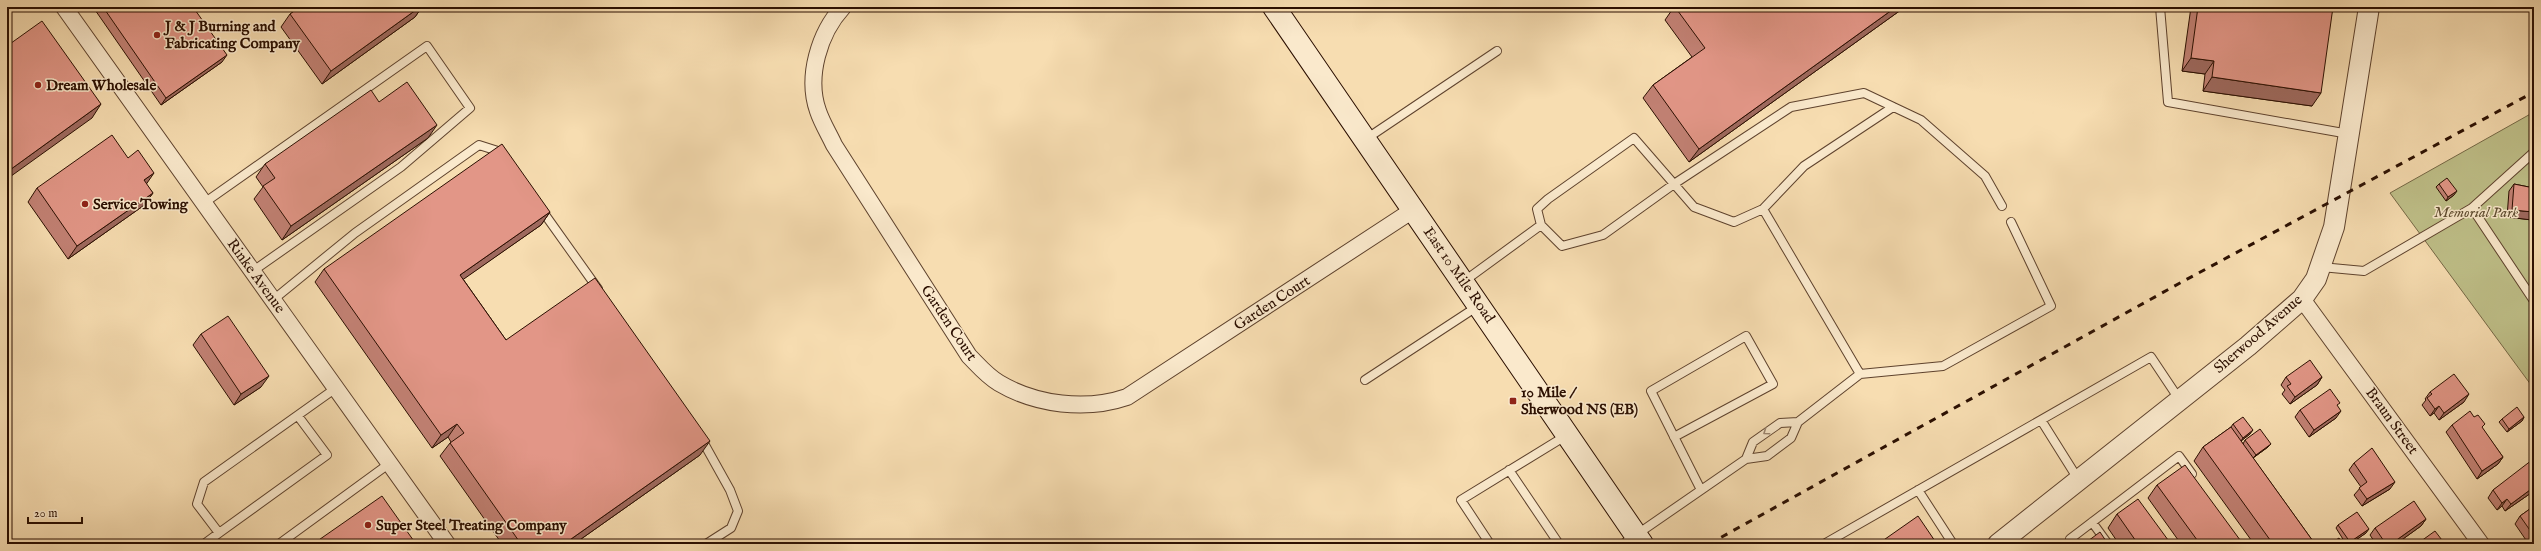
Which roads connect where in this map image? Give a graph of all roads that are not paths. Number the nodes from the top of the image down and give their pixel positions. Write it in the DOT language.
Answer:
graph roads {
  1 [pos="64,7"];
  2 [pos="843,7"];
  3 [pos="1274,7"];
  4 [pos="2160,7"];
  5 [pos="2370,7"];
  6 [pos="1497,51"];
  7 [pos="1893,107"];
  8 [pos="2349,134"];
  9 [pos="1365,139"];
  10 [pos="2534,152"];
  11 [pos="510,165"];
  12 [pos="1674,184"];
  13 [pos="536,202"];
  14 [pos="204,203"];
  15 [pos="2002,206"];
  16 [pos="2472,208"];
  17 [pos="1763,209"];
  18 [pos="1414,210"];
  19 [pos="2011,222"];
  20 [pos="1541,225"];
  21 [pos="2321,267"];
  22 [pos="252,271"];
  23 [pos="1463,282"];
  24 [pos="604,296"];
  25 [pos="2302,299"];
  26 [pos="273,300"];
  27 [pos="2534,302"];
  28 [pos="1479,305"];
  29 [pos="1860,374"];
  30 [pos="1365,380"];
  31 [pos="336,388"];
  32 [pos="2179,399"];
  33 [pos="298,416"];
  34 [pos="2041,420"];
  35 [pos="1798,422"];
  36 [pos="696,432"];
  37 [pos="1568,434"];
  38 [pos="1674,437"];
  39 [pos="1746,459"];
  40 [pos="390,463"];
  41 [pos="1510,470"];
  42 [pos="2078,479"];
  43 [pos="2197,481"];
  44 [pos="1701,490"];
  45 [pos="1918,490"];
  46 [pos="2092,522"];
  47 [pos="219,533"];
  48 [pos="2070,539"];
  49 [pos="1634,541"];
  50 [pos="204,544"];
  51 [pos="279,544"];
  52 [pos="448,544"];
  53 [pos="706,544"];
  54 [pos="1490,544"];
  55 [pos="1559,544"];
  56 [pos="1824,544"];
  57 [pos="1953,544"];
  58 [pos="1998,544"];
  59 [pos="2108,544"];
  60 [pos="2481,544"];
  1 -- 14 [label="street, Rinke Avenue"];
  2 -- 18 [label="street, Garden Court"];
  3 -- 9 [label="main road, East 10 Mile Road"];
  4 -- 8 [label="lane"];
  5 -- 8 [label="street, Sherwood Avenue"];
  6 -- 9 [label="lane"];
  7 -- 12 [label="lane"];
  7 -- 15 [label="lane"];
  7 -- 17 [label="lane"];
  8 -- 21 [label="street, Sherwood Avenue"];
  9 -- 18 [label="main road, East 10 Mile Road"];
  10 -- 16 [label="lane"];
  11 -- 26 [label="lane"];
  12 -- 17 [label="lane"];
  12 -- 20 [label="lane"];
  12 -- 20 [label="lane"];
  13 -- 24 [label="lane"];
  14 -- 22 [label="street, Rinke Avenue"];
  14 -- 22 [label="lane"];
  16 -- 21 [label="lane"];
  16 -- 27 [label="lane"];
  17 -- 29 [label="lane"];
  18 -- 23 [label="main road, East 10 Mile Road"];
  19 -- 29 [label="lane"];
  20 -- 23 [label="lane"];
  21 -- 25 [label="street, Sherwood Avenue"];
  22 -- 26 [label="street, Rinke Avenue"];
  23 -- 28 [label="main road, East 10 Mile Road"];
  25 -- 32 [label="street, Sherwood Avenue"];
  25 -- 60 [label="street, Braun Street"];
  26 -- 31 [label="street, Rinke Avenue"];
  28 -- 30 [label="lane"];
  28 -- 37 [label="main road, East 10 Mile Road"];
  29 -- 35 [label="lane"];
  31 -- 33 [label="lane"];
  31 -- 40 [label="street, Rinke Avenue"];
  32 -- 34 [label="lane"];
  32 -- 42 [label="street, Sherwood Avenue"];
  33 -- 47 [label="lane"];
  33 -- 47 [label="lane"];
  34 -- 42 [label="lane"];
  34 -- 45 [label="lane"];
  35 -- 39 [label="lane"];
  35 -- 39 [label="lane, one-way"];
  36 -- 53 [label="lane"];
  37 -- 41 [label="lane"];
  37 -- 49 [label="main road, East 10 Mile Road"];
  38 -- 38 [label="lane"];
  38 -- 44 [label="lane"];
  39 -- 44 [label="lane"];
  40 -- 51 [label="lane"];
  40 -- 52 [label="street, Rinke Avenue"];
  41 -- 54 [label="lane"];
  41 -- 55 [label="lane"];
  42 -- 58 [label="street, Sherwood Avenue"];
  43 -- 46 [label="lane"];
  44 -- 49 [label="lane"];
  45 -- 56 [label="lane"];
  45 -- 57 [label="lane"];
  46 -- 48 [label="lane"];
  46 -- 59 [label="lane"];
  47 -- 50 [label="lane"];
}
